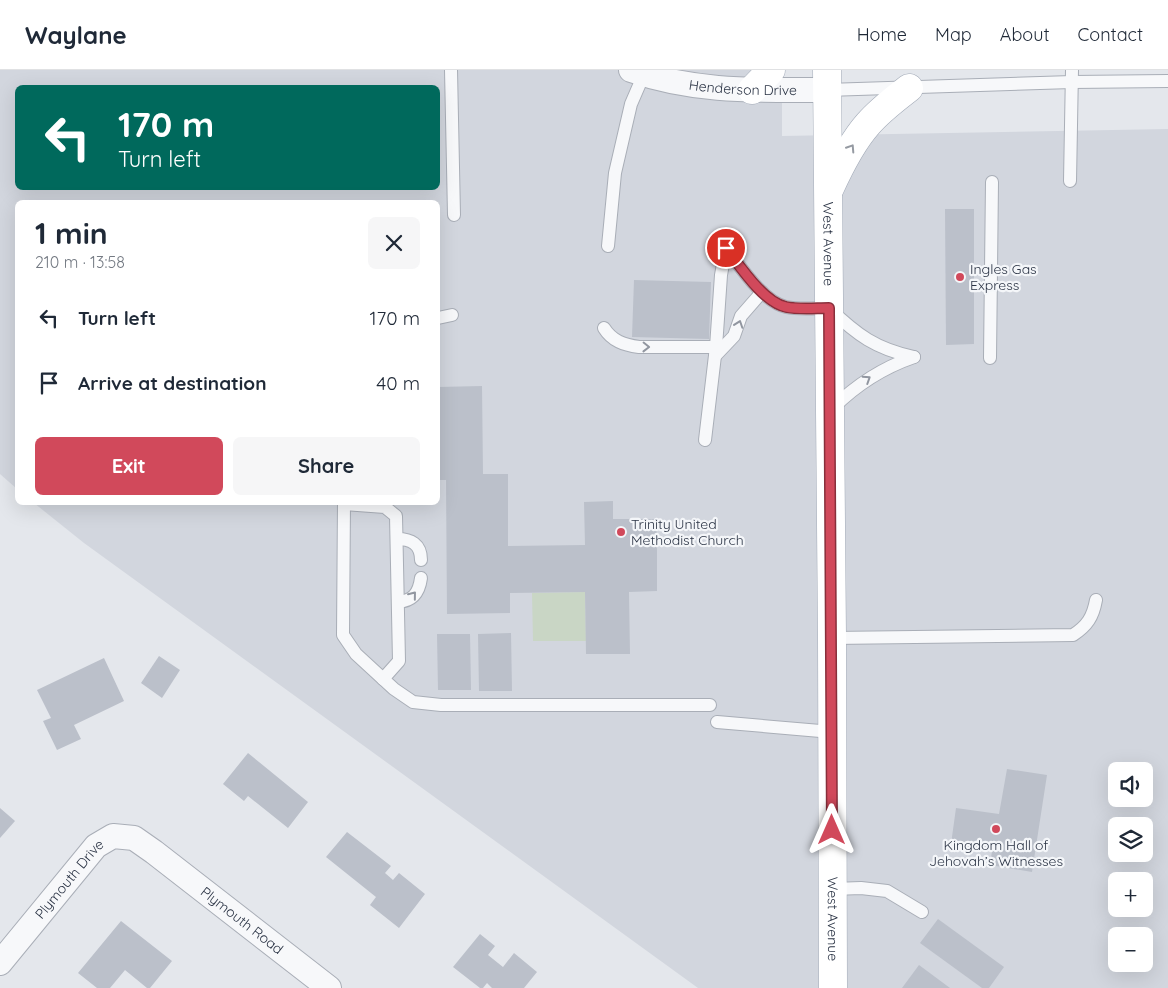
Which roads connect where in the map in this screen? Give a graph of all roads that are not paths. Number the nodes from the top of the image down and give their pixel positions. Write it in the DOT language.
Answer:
graph roads {
  1 [pos="451,70"];
  2 [pos="771,70"];
  3 [pos="638,72"];
  4 [pos="1072,76"];
  5 [pos="827,80"];
  6 [pos="909,82"];
  7 [pos="1168,82"];
  8 [pos="752,90"];
  9 [pos="1070,181"];
  10 [pos="992,182"];
  11 [pos="828,191"];
  12 [pos="454,215"];
  13 [pos="608,246"];
  14 [pos="762,292"];
  15 [pos="829,308"];
  16 [pos="452,315"];
  17 [pos="440,318"];
  18 [pos="604,328"];
  19 [pos="716,352"];
  20 [pos="990,358"];
  21 [pos="830,411"];
  22 [pos="705,440"];
  23 [pos="344,505"];
  24 [pos="358,505"];
  25 [pos="396,539"];
  26 [pos="421,560"];
  27 [pos="421,578"];
  28 [pos="1096,600"];
  29 [pos="398,602"];
  30 [pos="832,638"];
  31 [pos="383,679"];
  32 [pos="710,705"];
  33 [pos="717,722"];
  34 [pos="832,732"];
  35 [pos="154,852"];
  36 [pos="832,889"];
  37 [pos="922,912"];
  38 [pos="0,963"];
  39 [pos="328,988"];
  40 [pos="833,988"];
  1 -- 12 [label="lane"];
  2 -- 8 [label="main road"];
  3 -- 8 [label="street, Henderson Drive"];
  3 -- 13 [label="lane"];
  4 -- 6 [label="lane"];
  4 -- 7 [label="lane"];
  4 -- 9 [label="lane"];
  5 -- 6 [label="lane"];
  5 -- 8 [label="street, Henderson Drive"];
  5 -- 11 [label="main road, West Avenue"];
  11 -- 6 [label="main road, one-way"];
  10 -- 20 [label="lane"];
  11 -- 15 [label="main road, West Avenue"];
  14 -- 15 [label="lane"];
  19 -- 14 [label="lane, one-way"];
  14 -- 19 [label="lane"];
  15 -- 21 [label="main road, West Avenue"];
  21 -- 15 [label="lane, one-way"];
  16 -- 17 [label="lane"];
  18 -- 19 [label="lane, one-way"];
  19 -- 22 [label="lane"];
  21 -- 30 [label="main road, West Avenue"];
  23 -- 31 [label="lane"];
  24 -- 25 [label="lane"];
  25 -- 26 [label="lane"];
  25 -- 29 [label="lane"];
  29 -- 27 [label="lane, one-way"];
  28 -- 30 [label="lane"];
  29 -- 31 [label="lane"];
  30 -- 34 [label="main road, West Avenue"];
  31 -- 32 [label="lane"];
  33 -- 34 [label="lane"];
  34 -- 36 [label="main road, West Avenue"];
  35 -- 38 [label="street, Plymouth Drive"];
  35 -- 39 [label="street, Plymouth Road"];
  36 -- 37 [label="lane"];
  36 -- 40 [label="main road, West Avenue"];
}
